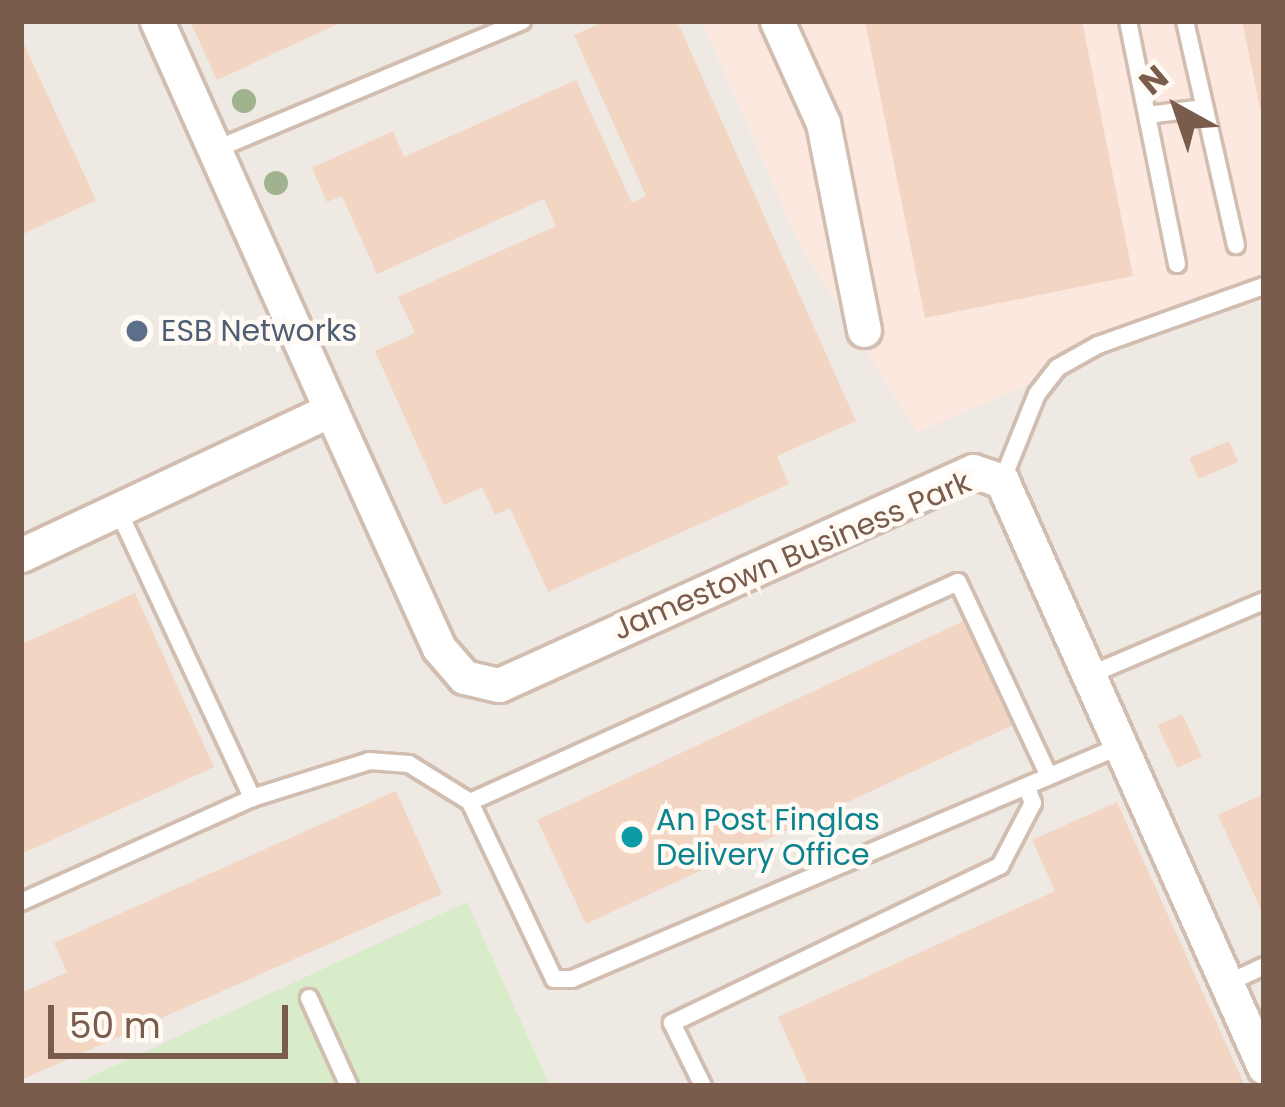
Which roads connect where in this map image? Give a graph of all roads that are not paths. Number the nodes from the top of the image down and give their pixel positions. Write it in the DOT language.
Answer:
graph roads {
  1 [pos="157,21"];
  2 [pos="522,21"];
  3 [pos="777,21"];
  4 [pos="1128,21"];
  5 [pos="1186,21"];
  6 [pos="1205,109"];
  7 [pos="1147,116"];
  8 [pos="214,150"];
  9 [pos="1237,245"];
  10 [pos="1178,264"];
  11 [pos="1264,286"];
  12 [pos="864,330"];
  13 [pos="332,410"];
  14 [pos="1002,481"];
  15 [pos="118,510"];
  16 [pos="21,555"];
  17 [pos="1264,601"];
  18 [pos="1086,676"];
  19 [pos="1118,747"];
  20 [pos="1049,776"];
  21 [pos="1026,786"];
  22 [pos="252,798"];
  23 [pos="470,802"];
  24 [pos="21,902"];
  25 [pos="1264,966"];
  26 [pos="1226,984"];
  27 [pos="309,998"];
  28 [pos="1264,1067"];
  29 [pos="349,1086"];
  30 [pos="703,1086"];
  1 -- 8 [label="street, Jamestown Business Park"];
  2 -- 8 [label="lane"];
  3 -- 12 [label="street"];
  4 -- 7 [label="lane"];
  5 -- 6 [label="lane"];
  6 -- 7 [label="lane"];
  6 -- 9 [label="lane"];
  7 -- 10 [label="lane"];
  8 -- 13 [label="street, Jamestown Business Park"];
  11 -- 14 [label="lane"];
  13 -- 14 [label="street, Jamestown Business Park"];
  13 -- 15 [label="street"];
  14 -- 18 [label="street, Jamestown Business Park"];
  15 -- 16 [label="street"];
  15 -- 22 [label="lane"];
  17 -- 18 [label="lane"];
  18 -- 19 [label="street, Jamestown Business Park"];
  19 -- 20 [label="lane"];
  19 -- 26 [label="street, Jamestown Business Park"];
  20 -- 21 [label="lane"];
  20 -- 23 [label="lane"];
  21 -- 23 [label="lane"];
  21 -- 30 [label="lane"];
  22 -- 23 [label="lane"];
  22 -- 24 [label="lane"];
  25 -- 26 [label="lane"];
  26 -- 28 [label="street, Jamestown Business Park"];
  27 -- 29 [label="lane"];
}
